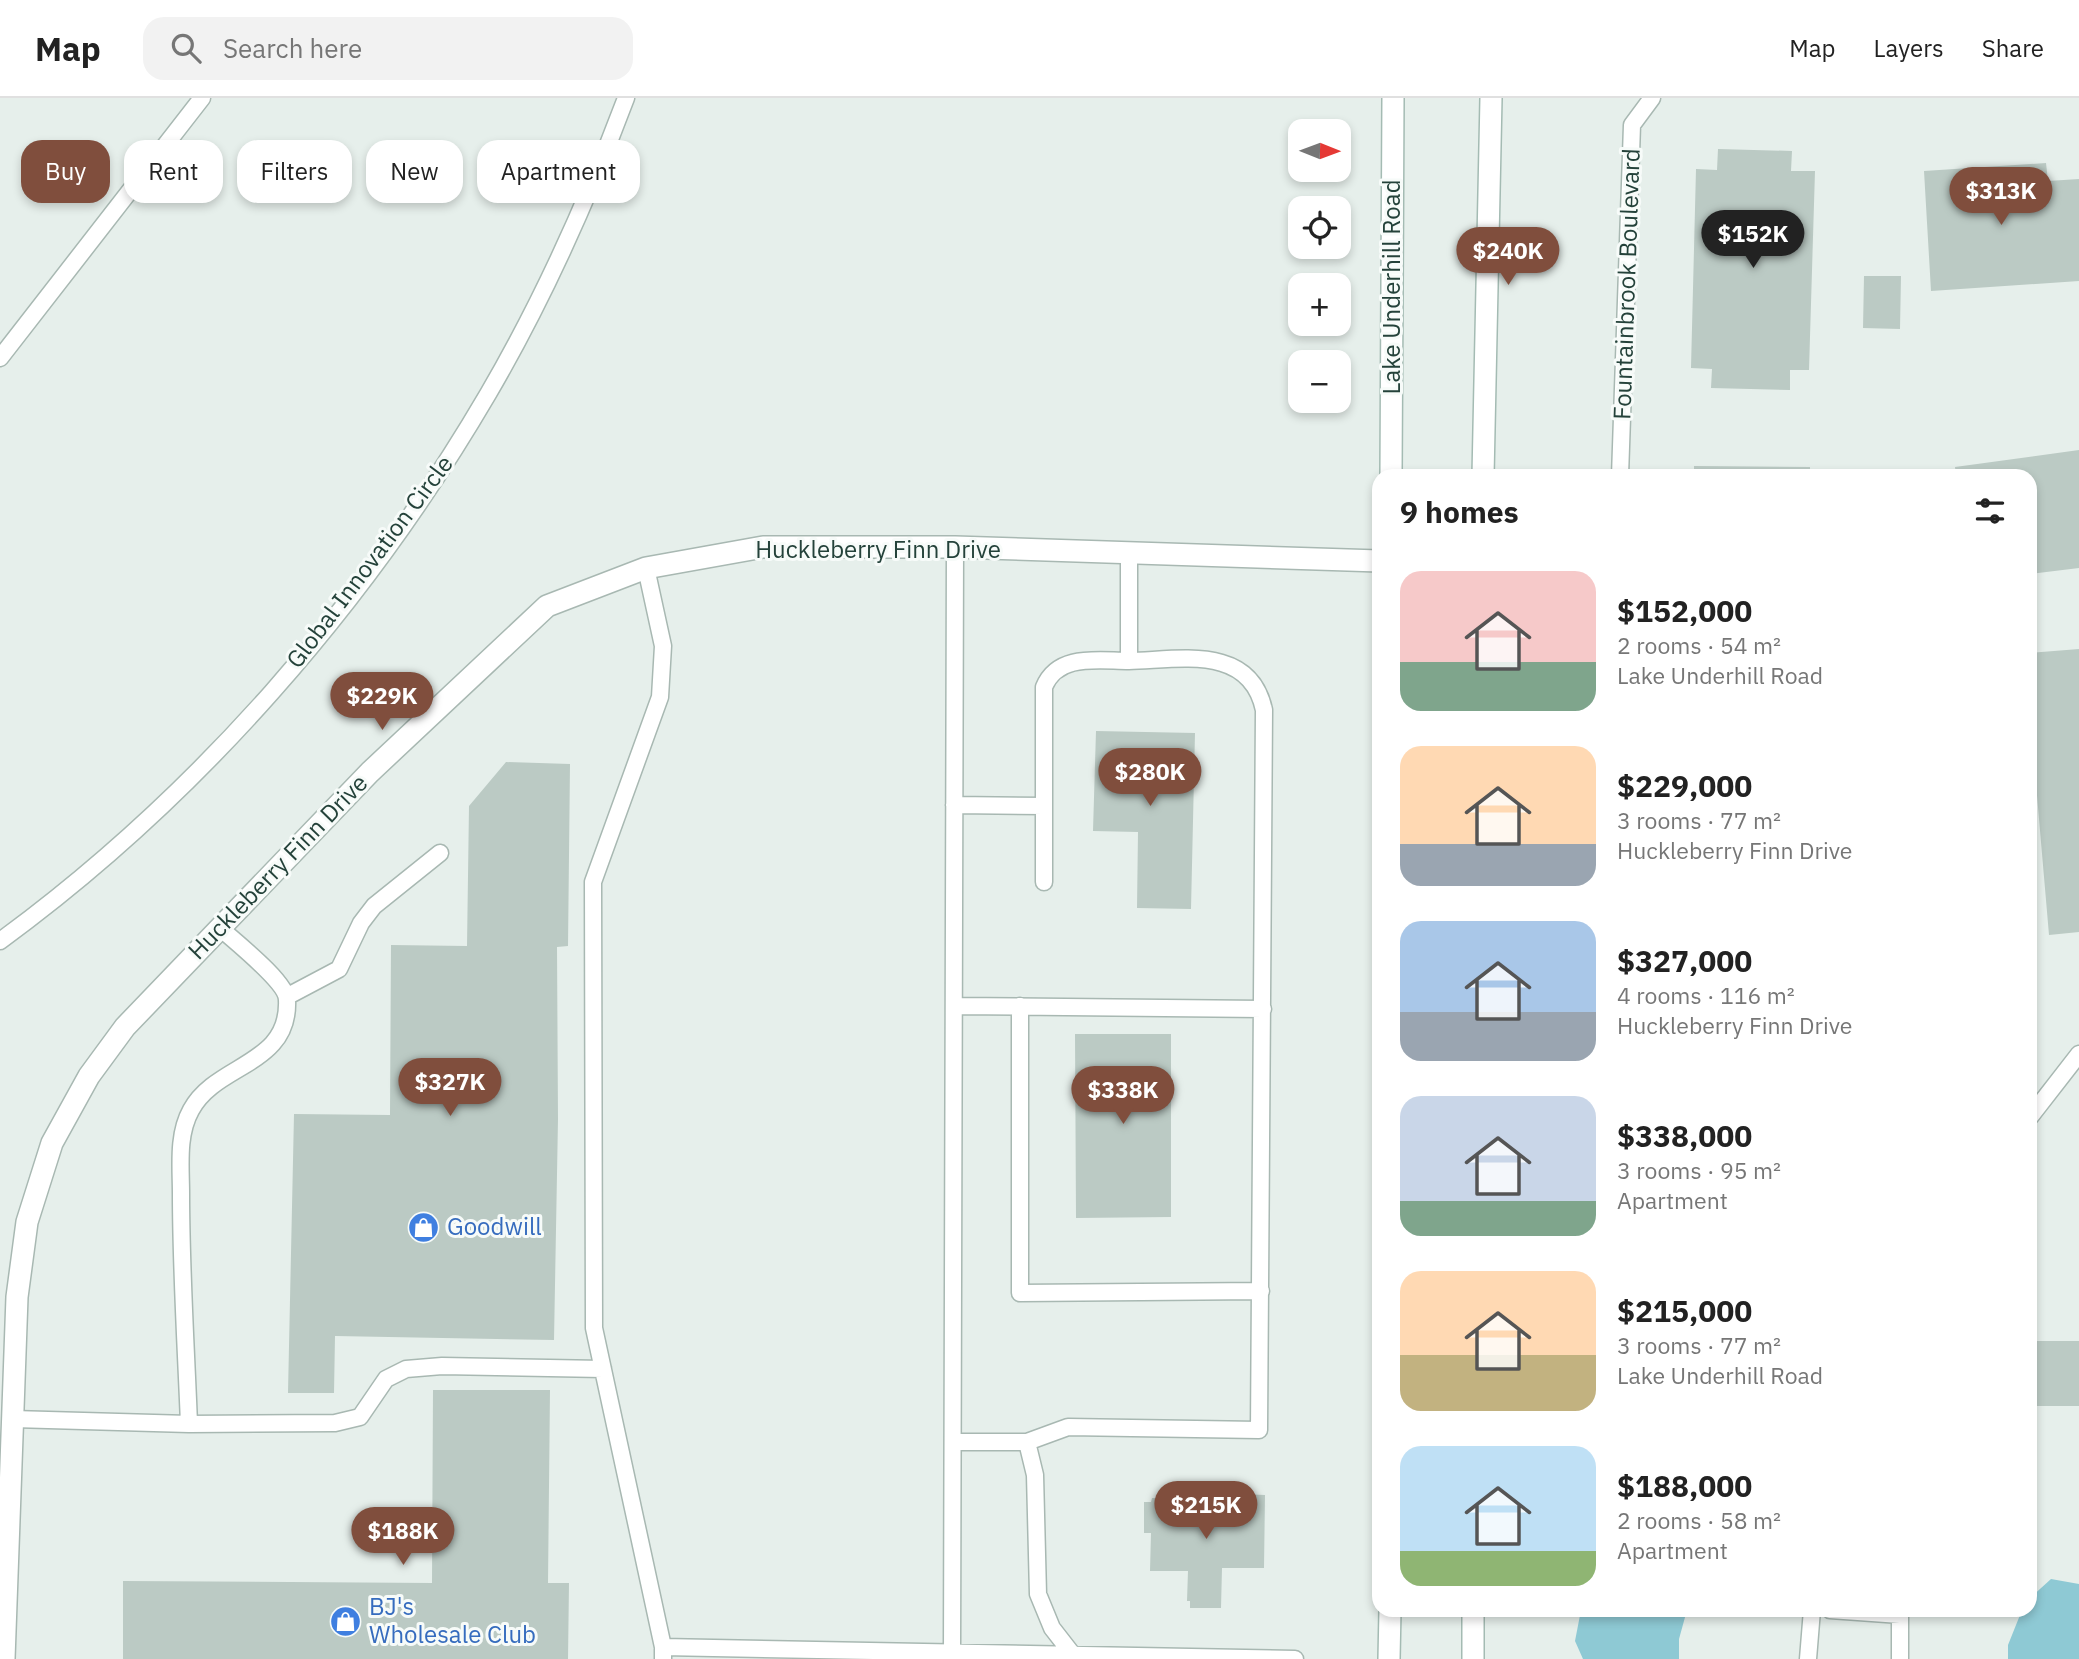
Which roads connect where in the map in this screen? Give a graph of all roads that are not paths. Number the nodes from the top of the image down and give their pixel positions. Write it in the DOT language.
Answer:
graph roads {
  1 [pos="202,98"];
  2 [pos="626,98"];
  3 [pos="1393,98"];
  4 [pos="1492,98"];
  5 [pos="1652,98"];
  6 [pos="0,358"];
  7 [pos="1391,469"];
  8 [pos="1483,469"];
  9 [pos="1620,469"];
  10 [pos="955,547"];
  11 [pos="1129,552"];
  12 [pos="1372,561"];
  13 [pos="646,568"];
  14 [pos="1129,661"];
  15 [pos="954,805"];
  16 [pos="1044,806"];
  17 [pos="440,853"];
  18 [pos="1044,882"];
  19 [pos="219,927"];
  20 [pos="0,941"];
  21 [pos="288,996"];
  22 [pos="954,1006"];
  23 [pos="1020,1006"];
  24 [pos="1263,1009"];
  25 [pos="2079,1054"];
  26 [pos="2037,1108"];
  27 [pos="1261,1291"];
  28 [pos="603,1369"];
  29 [pos="13,1419"];
  30 [pos="189,1424"];
  31 [pos="953,1442"];
  32 [pos="1027,1442"];
  33 [pos="1390,1617"];
  34 [pos="1474,1617"];
  35 [pos="1811,1617"];
  36 [pos="1900,1617"];
  37 [pos="952,1652"];
  38 [pos="663,1653"];
  39 [pos="1073,1654"];
  40 [pos="1226,1658"];
  41 [pos="4,1659"];
  42 [pos="1295,1659"];
  43 [pos="1389,1659"];
  44 [pos="1474,1659"];
  45 [pos="1808,1659"];
  46 [pos="1900,1659"];
  1 -- 6 [label="lane"];
  2 -- 20 [label="lane, Global Innovation Circle"];
  3 -- 7 [label="street, Lake Underhill Road"];
  4 -- 8 [label="street"];
  5 -- 9 [label="lane, Fountainbrook Boulevard"];
  10 -- 11 [label="street, Huckleberry Finn Drive"];
  10 -- 13 [label="street, Huckleberry Finn Drive"];
  10 -- 15 [label="lane"];
  11 -- 12 [label="street, Huckleberry Finn Drive"];
  11 -- 14 [label="lane"];
  13 -- 19 [label="street, Huckleberry Finn Drive"];
  13 -- 28 [label="lane"];
  14 -- 16 [label="lane"];
  14 -- 24 [label="lane"];
  15 -- 16 [label="lane"];
  15 -- 22 [label="lane"];
  16 -- 18 [label="lane"];
  17 -- 21 [label="lane"];
  19 -- 21 [label="lane"];
  19 -- 29 [label="street, Huckleberry Finn Drive"];
  21 -- 30 [label="lane"];
  22 -- 23 [label="lane"];
  22 -- 31 [label="lane"];
  23 -- 24 [label="lane"];
  23 -- 27 [label="lane"];
  24 -- 27 [label="lane"];
  25 -- 26 [label="lane"];
  27 -- 32 [label="lane"];
  28 -- 30 [label="lane"];
  28 -- 38 [label="lane"];
  29 -- 30 [label="lane"];
  29 -- 41 [label="street, Huckleberry Finn Drive"];
  31 -- 32 [label="lane"];
  31 -- 37 [label="lane"];
  32 -- 39 [label="lane"];
  33 -- 43 [label="street"];
  34 -- 44 [label="street"];
  35 -- 45 [label="lane"];
  36 -- 46 [label="lane"];
  37 -- 38 [label="lane"];
  37 -- 39 [label="lane"];
  39 -- 40 [label="lane"];
  40 -- 42 [label="lane"];
}
